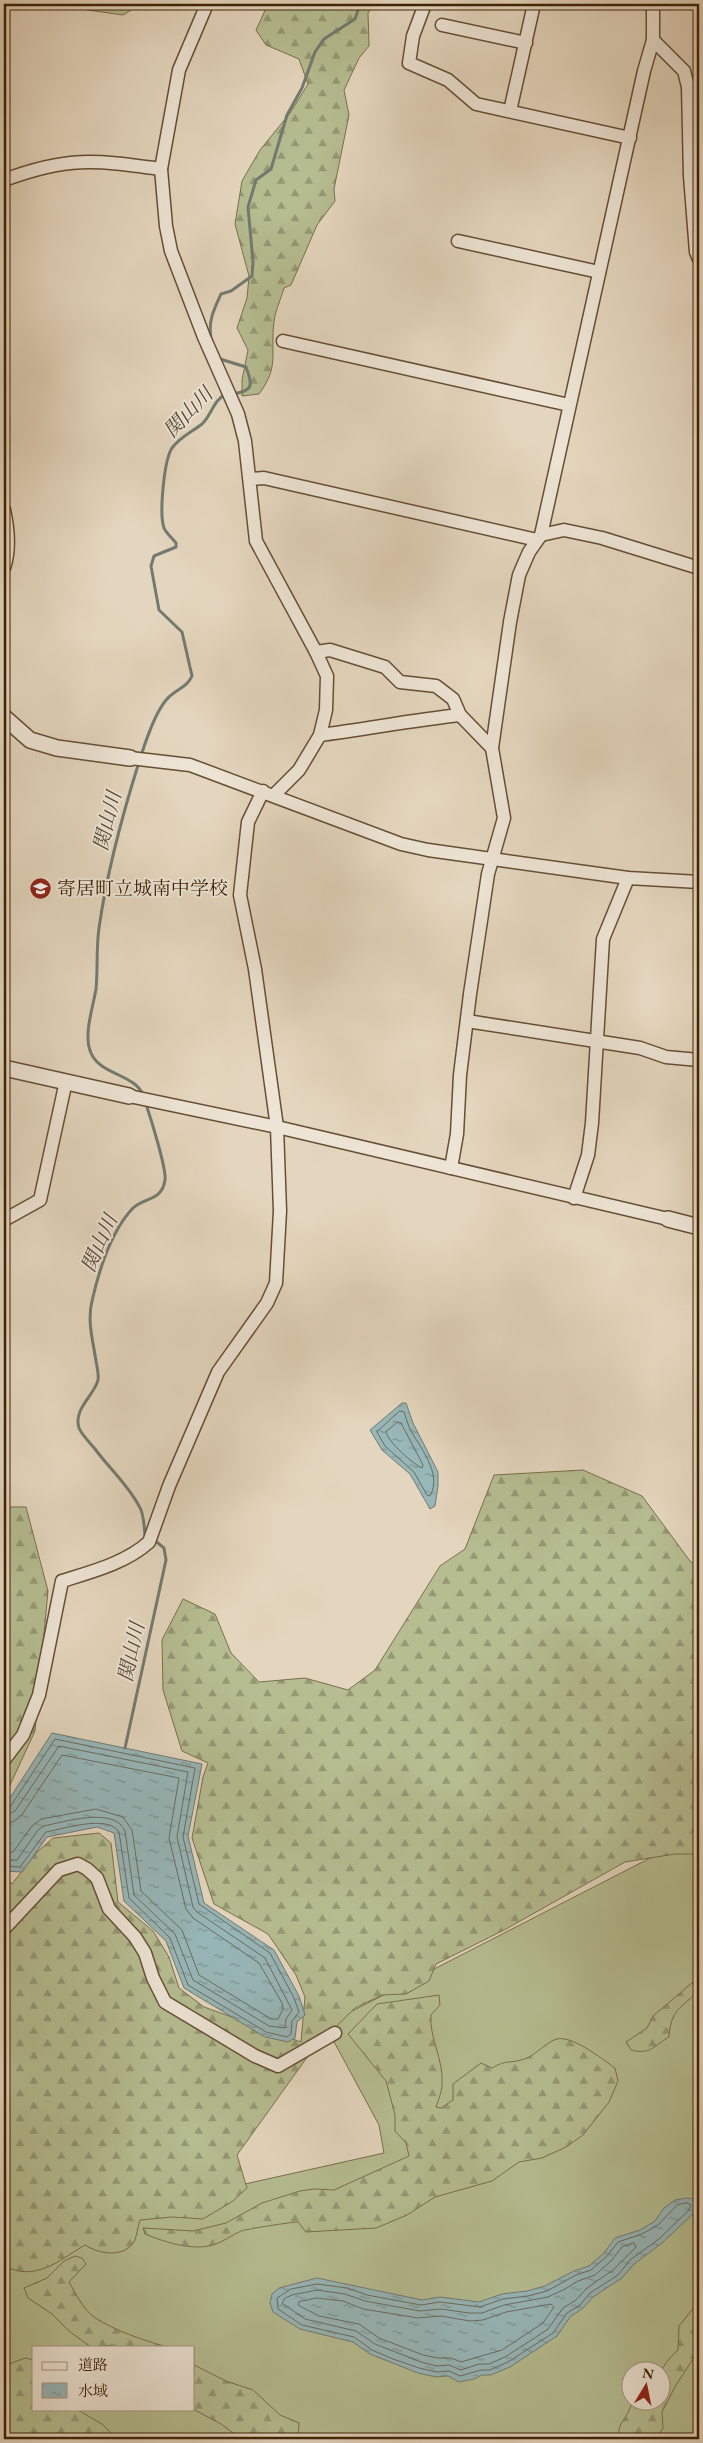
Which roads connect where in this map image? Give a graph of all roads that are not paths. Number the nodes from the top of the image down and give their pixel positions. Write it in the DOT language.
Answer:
graph roads {
  1 [pos="207,4"];
  2 [pos="425,4"];
  3 [pos="534,4"];
  4 [pos="653,4"];
  5 [pos="442,25"];
  6 [pos="653,40"];
  7 [pos="526,43"];
  8 [pos="510,111"];
  9 [pos="630,138"];
  10 [pos="161,169"];
  11 [pos="4,180"];
  12 [pos="458,241"];
  13 [pos="699,259"];
  14 [pos="598,272"];
  15 [pos="283,341"];
  16 [pos="569,405"];
  17 [pos="250,479"];
  18 [pos="4,510"];
  19 [pos="539,537"];
  20 [pos="4,568"];
  21 [pos="699,568"];
  22 [pos="316,652"];
  23 [pos="460,715"];
  24 [pos="4,717"];
  25 [pos="320,735"];
  26 [pos="492,748"];
  27 [pos="130,758"];
  28 [pos="269,793"];
  29 [pos="490,860"];
  30 [pos="628,878"];
  31 [pos="699,882"];
  32 [pos="467,1021"];
  33 [pos="598,1042"];
  34 [pos="699,1060"];
  35 [pos="4,1068"];
  36 [pos="66,1081"];
  37 [pos="129,1096"];
  38 [pos="277,1127"];
  39 [pos="451,1168"];
  40 [pos="574,1198"];
  41 [pos="668,1219"];
  42 [pos="4,1220"];
  43 [pos="699,1227"];
  44 [pos="4,1760"];
  45 [pos="4,1929"];
  46 [pos="335,2033"];
  1 -- 10 [label="street"];
  2 -- 8 [label="street"];
  3 -- 7 [label="street"];
  4 -- 6 [label="street"];
  5 -- 7 [label="street"];
  6 -- 9 [label="street"];
  6 -- 13 [label="street"];
  7 -- 8 [label="street"];
  8 -- 9 [label="street"];
  9 -- 14 [label="street"];
  10 -- 11 [label="street"];
  10 -- 17 [label="street"];
  12 -- 14 [label="street"];
  14 -- 16 [label="street"];
  15 -- 16 [label="street"];
  16 -- 19 [label="street"];
  17 -- 19 [label="street"];
  17 -- 22 [label="street"];
  18 -- 20 [label="street"];
  19 -- 21 [label="street"];
  19 -- 26 [label="street"];
  22 -- 23 [label="street"];
  22 -- 25 [label="street"];
  23 -- 25 [label="street"];
  23 -- 26 [label="street"];
  24 -- 27 [label="street"];
  25 -- 28 [label="street"];
  26 -- 29 [label="street"];
  27 -- 28 [label="street"];
  28 -- 29 [label="street"];
  28 -- 38 [label="street"];
  29 -- 30 [label="street"];
  29 -- 32 [label="street"];
  30 -- 31 [label="street"];
  30 -- 33 [label="street"];
  32 -- 33 [label="street"];
  32 -- 39 [label="street"];
  33 -- 34 [label="street"];
  33 -- 40 [label="street"];
  35 -- 36 [label="street"];
  36 -- 37 [label="street"];
  36 -- 42 [label="street"];
  37 -- 38 [label="street"];
  38 -- 39 [label="street"];
  38 -- 44 [label="street"];
  39 -- 40 [label="street"];
  40 -- 41 [label="street"];
  41 -- 43 [label="street"];
  45 -- 46 [label="street"];
}
